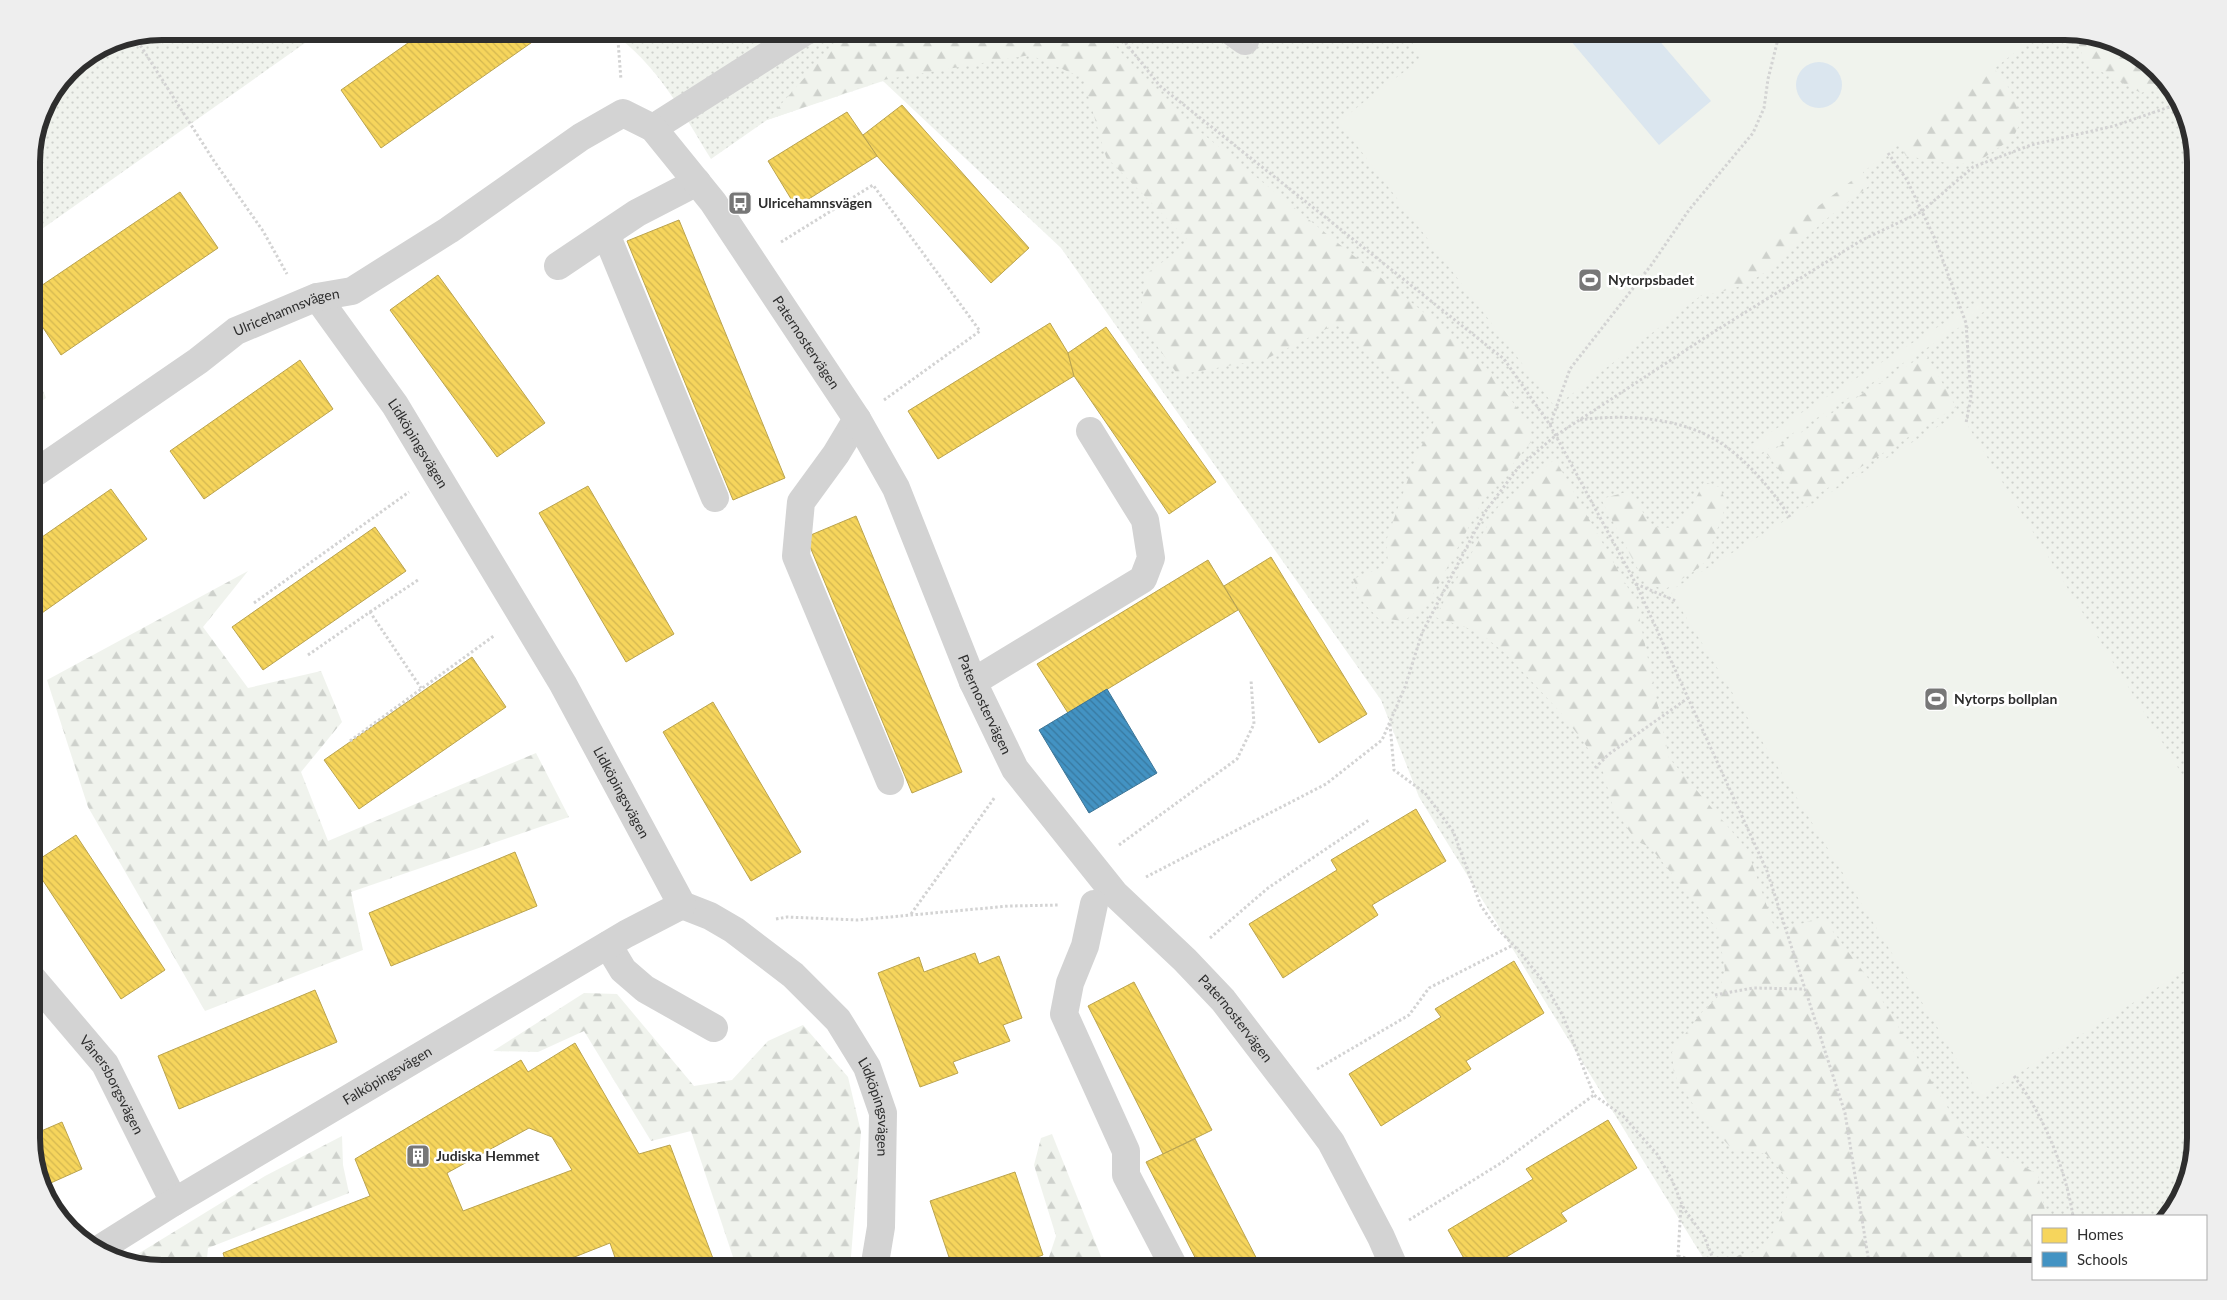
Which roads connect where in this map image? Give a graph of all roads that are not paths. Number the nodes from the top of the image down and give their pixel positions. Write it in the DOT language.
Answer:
graph roads {
  1 [pos="792,40"];
  2 [pos="623,113"];
  3 [pos="653,128"];
  4 [pos="697,182"];
  5 [pos="606,234"];
  6 [pos="558,266"];
  7 [pos="310,300"];
  8 [pos="857,419"];
  9 [pos="1090,431"];
  10 [pos="40,470"];
  11 [pos="715,498"];
  12 [pos="973,682"];
  13 [pos="890,781"];
  14 [pos="1104,899"];
  15 [pos="682,905"];
  16 [pos="608,945"];
  17 [pos="40,987"];
  18 [pos="714,1028"];
  19 [pos="174,1202"];
  20 [pos="104,1246"];
  21 [pos="876,1260"];
  22 [pos="1170,1260"];
  23 [pos="1391,1260"];
  1 -- 3 [label="street"];
  2 -- 3 [label="street, Paternostervägen"];
  2 -- 7 [label="street, Ulricehamnsvägen"];
  3 -- 4 [label="street, Paternostervägen"];
  4 -- 5 [label="street"];
  4 -- 8 [label="street, Paternostervägen"];
  5 -- 6 [label="street"];
  5 -- 11 [label="street"];
  7 -- 10 [label="street, Ulricehamnsvägen"];
  7 -- 15 [label="street, Lidköpingsvägen"];
  8 -- 12 [label="street, Paternostervägen"];
  8 -- 13 [label="street"];
  9 -- 12 [label="street"];
  12 -- 14 [label="street, Paternostervägen"];
  14 -- 22 [label="street"];
  14 -- 23 [label="street, Paternostervägen"];
  15 -- 16 [label="street, Falköpingsvägen"];
  15 -- 21 [label="street, Lidköpingsvägen"];
  16 -- 18 [label="street"];
  16 -- 19 [label="street, Falköpingsvägen"];
  17 -- 19 [label="street, Vänersborgsvägen"];
  19 -- 20 [label="street, Falköpingsvägen"];
}
